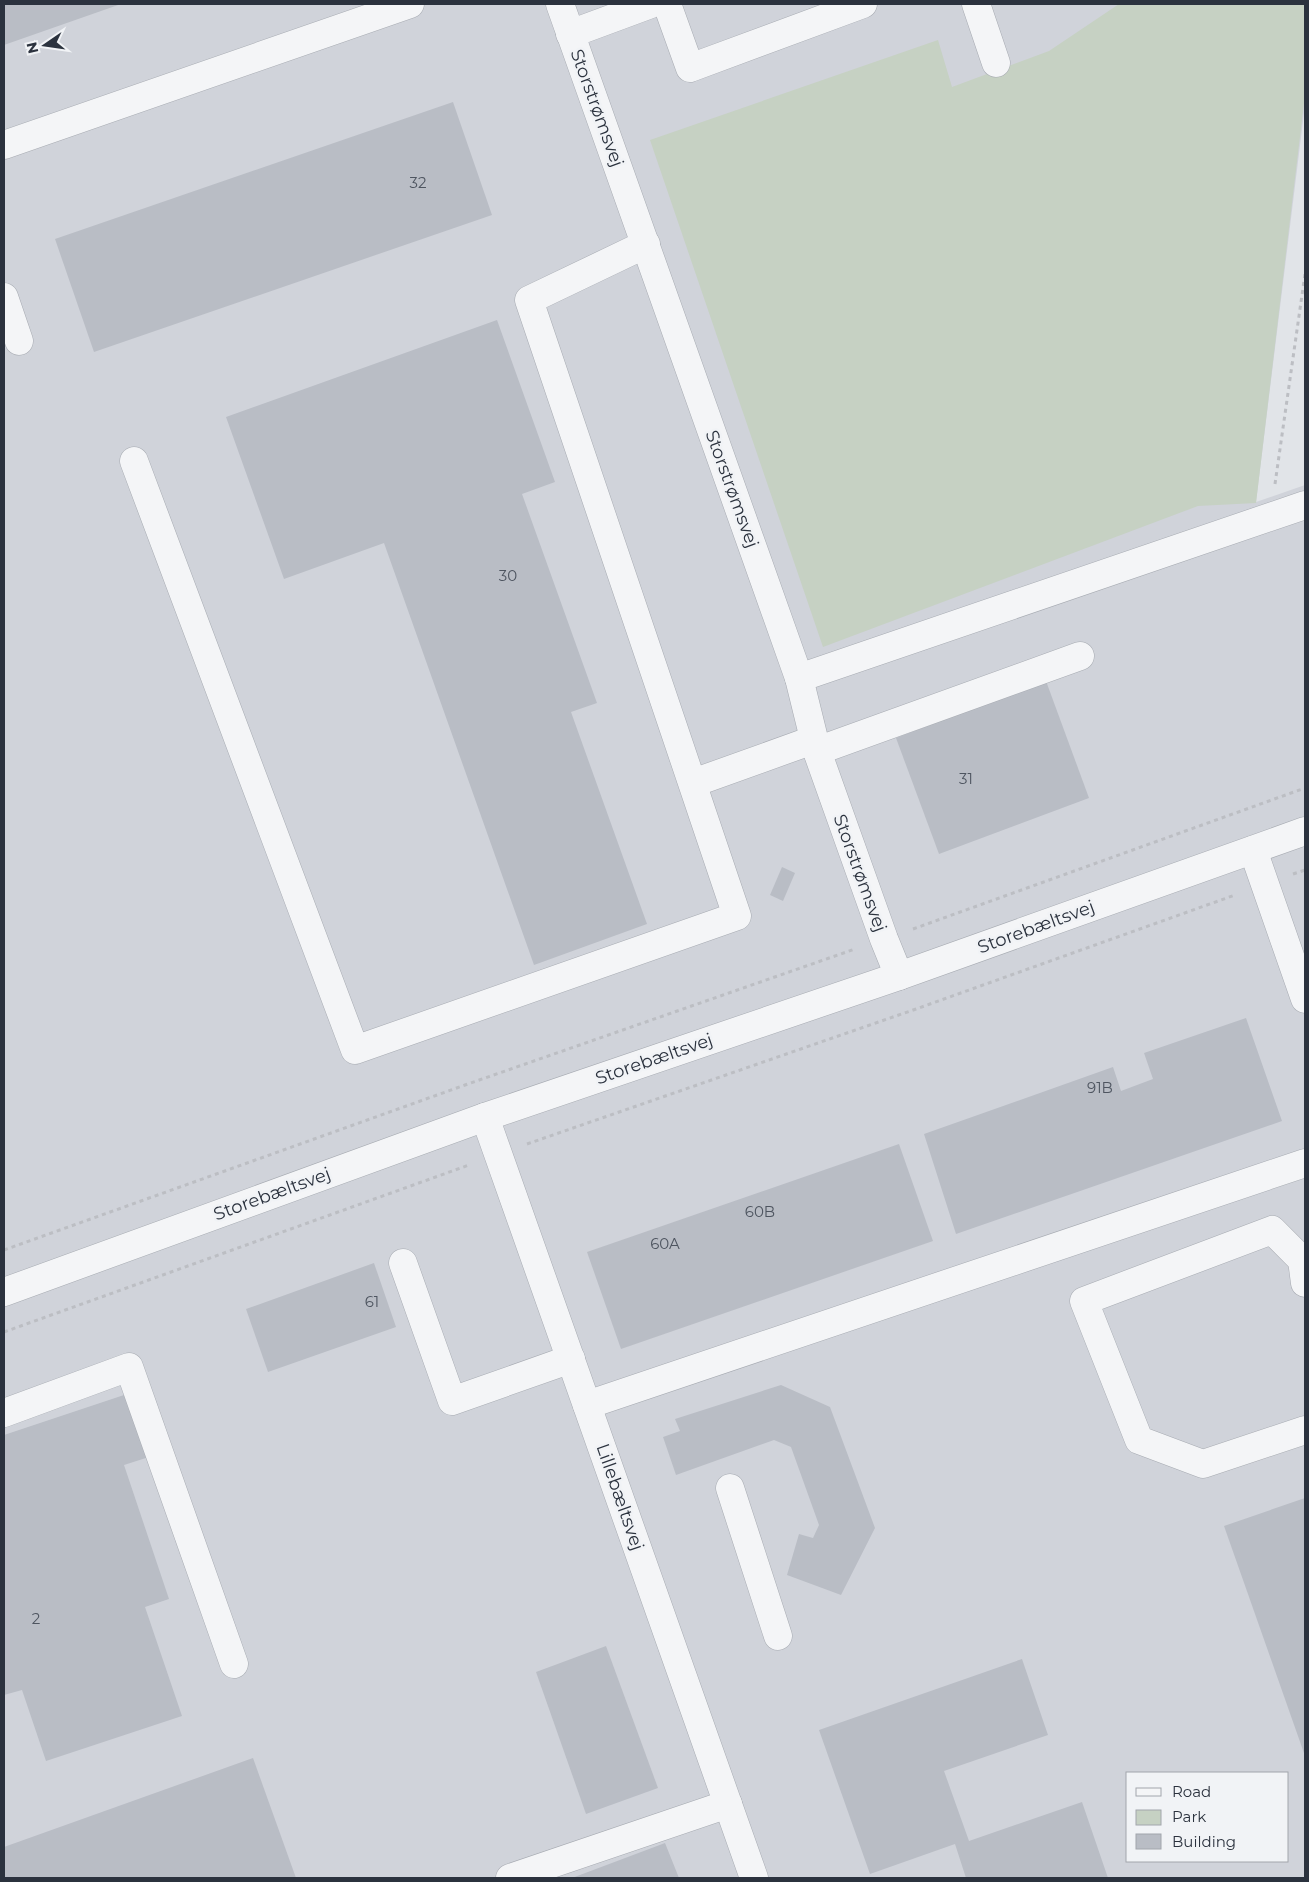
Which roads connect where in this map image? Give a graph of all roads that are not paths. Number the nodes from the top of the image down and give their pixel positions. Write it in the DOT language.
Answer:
graph roads {
  1 [pos="410,4"];
  2 [pos="560,4"];
  3 [pos="651,4"];
  4 [pos="668,4"];
  5 [pos="864,4"];
  6 [pos="976,4"];
  7 [pos="570,34"];
  8 [pos="996,63"];
  9 [pos="4,145"];
  10 [pos="646,244"];
  11 [pos="4,297"];
  12 [pos="19,340"];
  13 [pos="134,461"];
  14 [pos="1305,505"];
  15 [pos="1080,656"];
  16 [pos="799,678"];
  17 [pos="815,746"];
  18 [pos="693,783"];
  19 [pos="1305,831"];
  20 [pos="1253,850"];
  21 [pos="899,976"];
  22 [pos="1304,989"];
  23 [pos="485,1116"];
  24 [pos="1305,1162"];
  25 [pos="403,1263"];
  26 [pos="1304,1267"];
  27 [pos="4,1292"];
  28 [pos="570,1359"];
  29 [pos="587,1405"];
  30 [pos="4,1414"];
  31 [pos="1305,1430"];
  32 [pos="730,1488"];
  33 [pos="778,1636"];
  34 [pos="234,1664"];
  35 [pos="728,1804"];
  36 [pos="510,1878"];
  37 [pos="754,1878"];
  1 -- 9 [label="street"];
  2 -- 7 [label="street, Storstrømsvej"];
  3 -- 7 [label="street"];
  4 -- 5 [label="street"];
  6 -- 8 [label="street"];
  7 -- 10 [label="street, Storstrømsvej"];
  10 -- 16 [label="street, Storstrømsvej"];
  10 -- 18 [label="street"];
  11 -- 12 [label="street"];
  13 -- 18 [label="street"];
  14 -- 16 [label="street"];
  15 -- 17 [label="street"];
  16 -- 17 [label="street, Storstrømsvej"];
  17 -- 18 [label="street"];
  17 -- 21 [label="street, Storstrømsvej"];
  19 -- 20 [label="street, Storebæltsvej"];
  20 -- 21 [label="street, Storebæltsvej"];
  20 -- 22 [label="street"];
  21 -- 23 [label="street, Storebæltsvej"];
  23 -- 27 [label="street, Storebæltsvej"];
  23 -- 28 [label="street, Lillebæltsvej"];
  24 -- 29 [label="street"];
  25 -- 28 [label="street"];
  26 -- 31 [label="street"];
  28 -- 29 [label="street, Lillebæltsvej"];
  29 -- 35 [label="street, Lillebæltsvej"];
  30 -- 34 [label="street"];
  32 -- 33 [label="street"];
  35 -- 36 [label="street"];
  35 -- 37 [label="street, Lillebæltsvej"];
}
